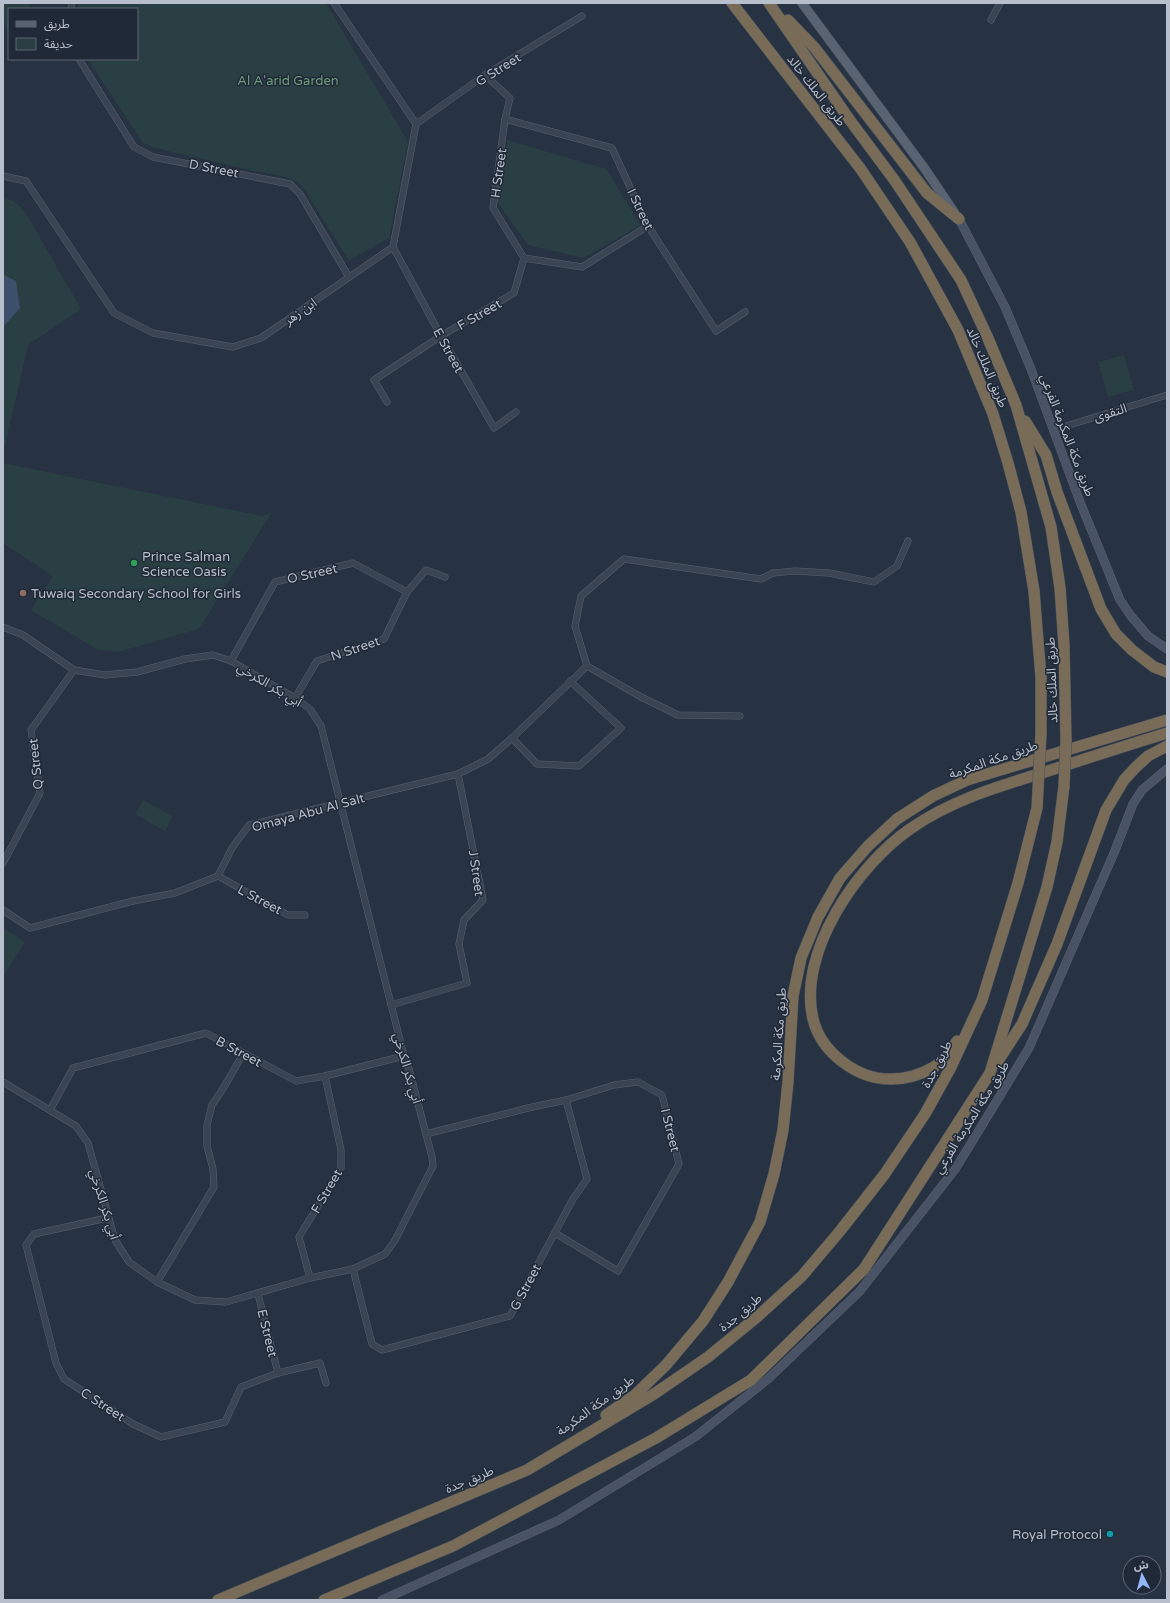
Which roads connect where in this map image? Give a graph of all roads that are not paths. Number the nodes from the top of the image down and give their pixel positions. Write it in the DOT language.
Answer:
graph roads {
  1 [pos="334,3"];
  2 [pos="732,3"];
  3 [pos="770,3"];
  4 [pos="802,3"];
  5 [pos="1000,3"];
  6 [pos="582,16"];
  7 [pos="991,20"];
  8 [pos="80,60"];
  9 [pos="485,76"];
  10 [pos="505,119"];
  11 [pos="416,124"];
  12 [pos="3,176"];
  13 [pos="959,219"];
  14 [pos="648,226"];
  15 [pos="393,247"];
  16 [pos="524,258"];
  17 [pos="350,277"];
  18 [pos="745,312"];
  19 [pos="441,336"];
  20 [pos="1167,395"];
  21 [pos="387,402"];
  22 [pos="1016,405"];
  23 [pos="516,412"];
  24 [pos="1053,430"];
  25 [pos="908,541"];
  26 [pos="445,577"];
  27 [pos="407,592"];
  28 [pos="3,627"];
  29 [pos="1167,649"];
  30 [pos="231,660"];
  31 [pos="586,666"];
  32 [pos="74,670"];
  33 [pos="1167,672"];
  34 [pos="570,681"];
  35 [pos="295,698"];
  36 [pos="740,716"];
  37 [pos="1167,720"];
  38 [pos="1167,733"];
  39 [pos="512,738"];
  40 [pos="1167,746"];
  41 [pos="1167,769"];
  42 [pos="458,774"];
  43 [pos="341,802"];
  44 [pos="1037,808"];
  45 [pos="3,862"];
  46 [pos="218,876"];
  47 [pos="3,910"];
  48 [pos="305,915"];
  49 [pos="982,1000"];
  50 [pos="391,1005"];
  51 [pos="243,1054"];
  52 [pos="404,1056"];
  53 [pos="990,1073"];
  54 [pos="325,1076"];
  55 [pos="3,1082"];
  56 [pos="566,1100"];
  57 [pos="50,1110"];
  58 [pos="426,1134"];
  59 [pos="108,1218"];
  60 [pos="555,1232"];
  61 [pos="353,1269"];
  62 [pos="310,1278"];
  63 [pos="157,1282"];
  64 [pos="258,1294"];
  65 [pos="278,1373"];
  66 [pos="326,1383"];
  67 [pos="526,1470"];
  68 [pos="218,1600"];
  69 [pos="324,1600"];
  70 [pos="382,1600"];
  1 -- 11 [label="street"];
  2 -- 44 [label="highway, طريق الملك خالد, bridge"];
  3 -- 13 [label="highway"];
  3 -- 22 [label="highway, طريق الملك خالد"];
  4 -- 13 [label="main road"];
  5 -- 7 [label="street"];
  6 -- 9 [label="street, G Street"];
  8 -- 17 [label="street, D Street"];
  9 -- 10 [label="street, H Street"];
  9 -- 11 [label="street, G Street"];
  10 -- 14 [label="street, I Street"];
  10 -- 16 [label="street, H Street"];
  11 -- 15 [label="street"];
  12 -- 17 [label="street, ابن زهر"];
  13 -- 24 [label="street, طريق مكة المكرمة الفرعي"];
  14 -- 16 [label="street"];
  14 -- 18 [label="street, I Street"];
  15 -- 17 [label="street, ابن زهر"];
  15 -- 19 [label="street, E Street"];
  16 -- 19 [label="street, F Street"];
  19 -- 21 [label="street, F Street"];
  19 -- 23 [label="street, E Street"];
  20 -- 24 [label="street, التقوى"];
  22 -- 33 [label="highway"];
  22 -- 53 [label="highway, طريق الملك خالد, bridge"];
  24 -- 29 [label="street, طريق مكة المكرمة الفرعي"];
  25 -- 31 [label="street"];
  26 -- 27 [label="street, N Street"];
  27 -- 30 [label="street, O Street"];
  27 -- 35 [label="street, N Street"];
  28 -- 32 [label="street, أبي بكر الكرخي"];
  30 -- 32 [label="street, أبي بكر الكرخي"];
  30 -- 35 [label="street, أبي بكر الكرخي"];
  31 -- 34 [label="street, Omaya Abu Al Salt"];
  31 -- 36 [label="street"];
  32 -- 45 [label="street, Q Street"];
  34 -- 39 [label="street, Omaya Abu Al Salt"];
  34 -- 39 [label="street"];
  35 -- 43 [label="street, أبي بكر الكرخي"];
  37 -- 67 [label="highway, طريق مكة المكرمة"];
  38 -- 49 [label="highway"];
  39 -- 42 [label="street, Omaya Abu Al Salt"];
  40 -- 53 [label="highway"];
  41 -- 70 [label="street, طريق مكة المكرمة الفرعي"];
  42 -- 43 [label="street, Omaya Abu Al Salt"];
  42 -- 50 [label="street, J Street"];
  43 -- 46 [label="street, Omaya Abu Al Salt"];
  43 -- 50 [label="street, أبي بكر الكرخي"];
  44 -- 49 [label="highway, طريق جدة"];
  46 -- 47 [label="street"];
  46 -- 48 [label="street, L Street"];
  49 -- 67 [label="highway, طريق جدة"];
  50 -- 52 [label="street, أبي بكر الكرخي"];
  51 -- 54 [label="street, B Street"];
  51 -- 57 [label="street, B Street"];
  51 -- 63 [label="street"];
  52 -- 54 [label="street, B Street"];
  52 -- 58 [label="street, أبي بكر الكرخي"];
  53 -- 69 [label="highway"];
  54 -- 62 [label="street, F Street"];
  55 -- 57 [label="street, أبي بكر الكرخي"];
  56 -- 58 [label="street, I Street"];
  56 -- 60 [label="street, G Street"];
  56 -- 60 [label="street, I Street"];
  57 -- 59 [label="street, أبي بكر الكرخي"];
  58 -- 61 [label="street, أبي بكر الكرخي"];
  59 -- 63 [label="street, أبي بكر الكرخي"];
  59 -- 65 [label="street, C Street"];
  60 -- 61 [label="street, G Street"];
  61 -- 62 [label="street, أبي بكر الكرخي"];
  62 -- 64 [label="street, أبي بكر الكرخي"];
  63 -- 64 [label="street, أبي بكر الكرخي"];
  64 -- 65 [label="street, E Street"];
  65 -- 66 [label="street, C Street"];
  67 -- 68 [label="highway, طريق جدة"];
}
